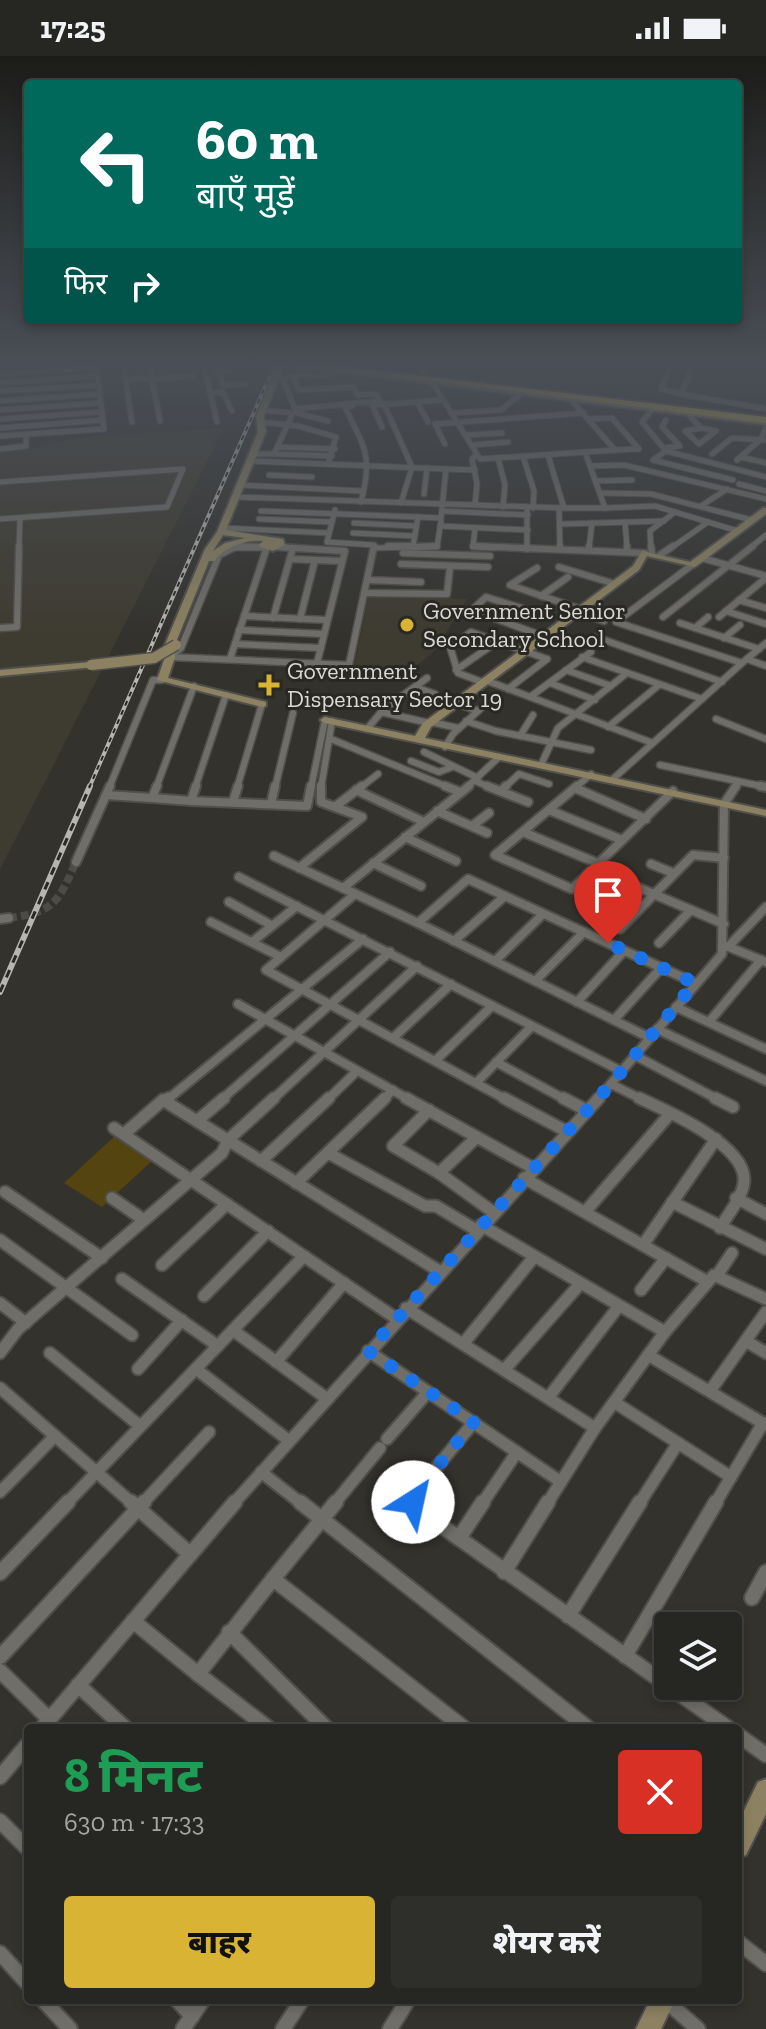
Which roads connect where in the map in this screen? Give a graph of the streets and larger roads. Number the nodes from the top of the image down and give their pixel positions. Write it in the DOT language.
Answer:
graph roads {
  1 [pos="253,454"];
  2 [pos="274,454"];
  3 [pos="333,454"];
  4 [pos="368,454"];
  5 [pos="406,454"];
  6 [pos="475,454"];
  7 [pos="509,454"];
  8 [pos="516,454"];
  9 [pos="521,454"];
  10 [pos="535,454"];
  11 [pos="559,454"];
  12 [pos="586,454"];
  13 [pos="660,454"];
  14 [pos="679,454"];
  15 [pos="744,454"];
  16 [pos="548,455"];
  17 [pos="252,457"];
  18 [pos="476,457"];
  19 [pos="498,458"];
  20 [pos="720,458"];
  21 [pos="295,459"];
  22 [pos="330,460"];
  23 [pos="653,460"];
  24 [pos="699,460"];
  25 [pos="712,463"];
  26 [pos="766,463"];
  27 [pos="273,465"];
  28 [pos="315,466"];
  29 [pos="369,466"];
  30 [pos="590,466"];
  31 [pos="412,467"];
  32 [pos="752,467"];
  33 [pos="427,468"];
  34 [pos="635,468"];
  35 [pos="446,469"];
  36 [pos="687,469"];
  37 [pos="475,470"];
  38 [pos="269,475"];
  39 [pos="746,475"];
  40 [pos="312,477"];
  41 [pos="632,480"];
  42 [pos="766,480"];
  43 [pos="595,481"];
  44 [pos="0,482"];
  45 [pos="241,485"];
  46 [pos="265,486"];
  47 [pos="309,488"];
  48 [pos="727,489"];
  49 [pos="362,491"];
  50 [pos="766,491"];
  51 [pos="600,493"];
  52 [pos="642,493"];
  53 [pos="424,494"];
  54 [pos="236,497"];
  55 [pos="265,498"];
  56 [pos="766,499"];
  57 [pos="305,500"];
  58 [pos="338,501"];
  59 [pos="361,502"];
  60 [pos="401,503"];
  61 [pos="475,505"];
  62 [pos="655,506"];
  63 [pos="701,506"];
  64 [pos="503,507"];
  65 [pos="562,508"];
  66 [pos="605,508"];
  67 [pos="529,510"];
  68 [pos="766,510"];
  69 [pos="261,511"];
  70 [pos="442,511"];
  71 [pos="675,512"];
  72 [pos="334,514"];
  73 [pos="356,514"];
  74 [pos="418,517"];
  75 [pos="20,518"];
  76 [pos="0,519"];
  77 [pos="259,519"];
  78 [pos="752,520"];
  79 [pos="664,521"];
  80 [pos="332,522"];
  81 [pos="625,522"];
  82 [pos="708,522"];
  83 [pos="354,523"];
  84 [pos="592,523"];
  85 [pos="562,524"];
  86 [pos="416,526"];
  87 [pos="440,526"];
  88 [pos="475,528"];
  89 [pos="255,529"];
  90 [pos="222,530"];
  91 [pos="528,530"];
  92 [pos="738,531"];
  93 [pos="329,533"];
  94 [pos="353,533"];
  95 [pos="766,535"];
  96 [pos="415,536"];
  97 [pos="351,543"];
  98 [pos="271,544"];
  99 [pos="374,545"];
  100 [pos="413,547"];
  101 [pos="293,548"];
  102 [pos="527,549"];
  103 [pos="560,549"];
  104 [pos="403,550"];
  105 [pos="589,550"];
  106 [pos="627,552"];
  107 [pos="653,554"];
  108 [pos="490,556"];
  109 [pos="702,558"];
  110 [pos="290,559"];
  111 [pos="315,560"];
  112 [pos="341,561"];
  113 [pos="401,564"];
  114 [pos="425,565"];
  115 [pos="692,565"];
  116 [pos="728,565"];
  117 [pos="450,567"];
  118 [pos="488,567"];
  119 [pos="559,567"];
  120 [pos="537,568"];
  121 [pos="568,577"];
  122 [pos="766,577"];
  123 [pos="367,580"];
  124 [pos="399,581"];
  125 [pos="421,582"];
  126 [pos="615,584"];
  127 [pos="753,589"];
  128 [pos="364,593"];
  129 [pos="766,593"];
  130 [pos="419,595"];
  131 [pos="541,596"];
  132 [pos="739,600"];
  133 [pos="766,608"];
  134 [pos="578,610"];
  135 [pos="726,611"];
  136 [pos="537,613"];
  137 [pos="244,616"];
  138 [pos="663,617"];
  139 [pos="708,617"];
  140 [pos="719,617"];
  141 [pos="273,618"];
  142 [pos="300,619"];
  143 [pos="327,620"];
  144 [pos="604,621"];
  145 [pos="680,623"];
  146 [pos="766,624"];
  147 [pos="740,625"];
  148 [pos="0,628"];
  149 [pos="695,628"];
  150 [pos="239,630"];
  151 [pos="324,634"];
  152 [pos="543,636"];
  153 [pos="596,637"];
  154 [pos="724,638"];
  155 [pos="498,641"];
  156 [pos="235,644"];
  157 [pos="764,645"];
  158 [pos="321,648"];
  159 [pos="523,651"];
  160 [pos="591,652"];
  161 [pos="170,657"];
  162 [pos="582,657"];
  163 [pos="230,659"];
  164 [pos="744,661"];
  165 [pos="317,663"];
  166 [pos="766,666"];
  167 [pos="456,670"];
  168 [pos="566,670"];
  169 [pos="0,673"];
  170 [pos="627,673"];
  171 [pos="427,678"];
  172 [pos="162,680"];
  173 [pos="483,681"];
  174 [pos="722,682"];
  175 [pos="550,683"];
  176 [pos="659,685"];
  177 [pos="194,686"];
  178 [pos="611,686"];
  179 [pos="415,687"];
  180 [pos="508,689"];
  181 [pos="435,694"];
  182 [pos="226,695"];
  183 [pos="530,697"];
  184 [pos="491,699"];
  185 [pos="702,699"];
  186 [pos="595,700"];
  187 [pos="455,703"];
  188 [pos="262,704"];
  189 [pos="478,711"];
  190 [pos="381,712"];
  191 [pos="293,713"];
  192 [pos="575,714"];
  193 [pos="533,715"];
  194 [pos="716,719"];
  195 [pos="329,720"];
  196 [pos="466,721"];
  197 [pos="430,722"];
  198 [pos="608,727"];
  199 [pos="458,728"];
  200 [pos="367,729"];
  201 [pos="520,736"];
  202 [pos="331,739"];
  203 [pos="766,739"];
  204 [pos="551,742"];
  205 [pos="650,742"];
  206 [pos="424,745"];
  207 [pos="445,747"];
  208 [pos="591,750"];
  209 [pos="499,757"];
  210 [pos="411,761"];
  211 [pos="541,765"];
  212 [pos="660,765"];
  213 [pos="402,766"];
  214 [pos="452,767"];
  215 [pos="378,774"];
  216 [pos="591,774"];
  217 [pos="614,778"];
  218 [pos="477,779"];
  219 [pos="739,782"];
  220 [pos="549,784"];
  221 [pos="765,784"];
  222 [pos="575,788"];
  223 [pos="356,790"];
  224 [pos="501,791"];
  225 [pos="673,791"];
  226 [pos="460,792"];
  227 [pos="106,795"];
  228 [pos="152,798"];
  229 [pos="191,801"];
  230 [pos="233,802"];
  231 [pos="528,802"];
  232 [pos="271,804"];
  233 [pos="724,804"];
  234 [pos="336,806"];
  235 [pos="549,810"];
  236 [pos="437,811"];
  237 [pos="489,813"];
  238 [pos="766,813"];
  239 [pos="646,819"];
  240 [pos="424,822"];
  241 [pos="472,826"];
  242 [pos="523,832"];
  243 [pos="487,833"];
  244 [pos="405,837"];
  245 [pos="622,840"];
  246 [pos="274,856"];
  247 [pos="724,858"];
  248 [pos="456,861"];
  249 [pos="76,862"];
  250 [pos="373,863"];
  251 [pos="597,863"];
  252 [pos="651,864"];
  253 [pos="299,868"];
  254 [pos="673,873"];
  255 [pos="239,877"];
  256 [pos="630,884"];
  257 [pos="421,886"];
  258 [pos="343,888"];
  259 [pos="355,894"];
  260 [pos="653,894"];
  261 [pos="505,896"];
  262 [pos="229,902"];
  263 [pos="297,906"];
  264 [pos="766,907"];
  265 [pos="691,910"];
  266 [pos="543,914"];
  267 [pos="325,919"];
  268 [pos="211,922"];
  269 [pos="418,923"];
  270 [pos="724,924"];
  271 [pos="271,925"];
  272 [pos="620,929"];
  273 [pos="584,932"];
  274 [pos="363,939"];
  275 [pos="454,941"];
  276 [pos="252,942"];
  277 [pos="659,943"];
  278 [pos="726,946"];
  279 [pos="624,951"];
  280 [pos="390,952"];
  281 [pos="281,957"];
  282 [pos="495,961"];
  283 [pos="764,961"];
  284 [pos="417,966"];
  285 [pos="661,968"];
  286 [pos="535,981"];
  287 [pos="695,983"];
  288 [pos="451,984"];
  289 [pos="304,990"];
  290 [pos="577,1002"];
  291 [pos="238,1004"];
  292 [pos="331,1005"];
  293 [pos="492,1006"];
  294 [pos="676,1007"];
  295 [pos="267,1020"];
  296 [pos="359,1020"];
  297 [pos="614,1020"];
  298 [pos="709,1022"];
  299 [pos="532,1026"];
  300 [pos="654,1034"];
  301 [pos="295,1036"];
  302 [pos="393,1038"];
  303 [pos="766,1049"];
  304 [pos="326,1053"];
  305 [pos="636,1056"];
  306 [pos="435,1061"];
  307 [pos="496,1062"];
  308 [pos="357,1071"];
  309 [pos="621,1071"];
  310 [pos="766,1081"];
  311 [pos="476,1083"];
  312 [pos="611,1084"];
  313 [pos="393,1090"];
  314 [pos="165,1101"];
  315 [pos="733,1107"];
  316 [pos="429,1110"];
  317 [pos="586,1110"];
  318 [pos="669,1115"];
  319 [pos="197,1121"];
  320 [pos="566,1131"];
  321 [pos="477,1137"];
  322 [pos="716,1139"];
  323 [pos="228,1140"];
  324 [pos="328,1153"];
  325 [pos="261,1161"];
  326 [pos="533,1168"];
  327 [pos="439,1173"];
  328 [pos="524,1178"];
  329 [pos="190,1179"];
  330 [pos="296,1183"];
  331 [pos="5,1192"];
  332 [pos="112,1198"];
  333 [pos="736,1198"];
  334 [pos="672,1202"];
  335 [pos="227,1204"];
  336 [pos="493,1212"];
  337 [pos="585,1212"];
  338 [pos="766,1214"];
  339 [pos="144,1220"];
  340 [pos="478,1227"];
  341 [pos="720,1228"];
  342 [pos="268,1231"];
  343 [pos="0,1240"];
  344 [pos="643,1245"];
  345 [pos="766,1249"];
  346 [pos="732,1253"];
  347 [pos="304,1256"];
  348 [pos="534,1257"];
  349 [pos="102,1258"];
  350 [pos="666,1258"];
  351 [pos="162,1265"];
  352 [pos="439,1271"];
  353 [pos="718,1274"];
  354 [pos="122,1279"];
  355 [pos="708,1282"];
  356 [pos="344,1283"];
  357 [pos="580,1284"];
  358 [pos="66,1289"];
  359 [pos="641,1290"];
  360 [pos="204,1296"];
  361 [pos="766,1299"];
  362 [pos="0,1303"];
  363 [pos="619,1306"];
  364 [pos="406,1308"];
  365 [pos="766,1312"];
  366 [pos="397,1319"];
  367 [pos="182,1320"];
  368 [pos="26,1323"];
  369 [pos="234,1331"];
  370 [pos="665,1332"];
  371 [pos="132,1335"];
  372 [pos="746,1341"];
  373 [pos="463,1344"];
  374 [pos="218,1346"];
  375 [pos="368,1351"];
  376 [pos="0,1353"];
  377 [pos="50,1353"];
  378 [pos="766,1353"];
  379 [pos="648,1355"];
  380 [pos="276,1362"];
  381 [pos="138,1369"];
  382 [pos="196,1369"];
  383 [pos="504,1370"];
  384 [pos="0,1388"];
  385 [pos="710,1391"];
  386 [pos="428,1392"];
  387 [pos="326,1398"];
  388 [pos="548,1398"];
  389 [pos="614,1402"];
  390 [pos="474,1422"];
  391 [pos="764,1424"];
  392 [pos="140,1426"];
  393 [pos="595,1428"];
  394 [pos="209,1432"];
  395 [pos="55,1436"];
  396 [pos="288,1440"];
  397 [pos="678,1443"];
  398 [pos="517,1452"];
  399 [pos="261,1472"];
  400 [pos="98,1473"];
  401 [pos="731,1477"];
  402 [pos="561,1482"];
  403 [pos="0,1492"];
  404 [pos="140,1507"];
  405 [pos="321,1522"];
  406 [pos="459,1538"];
  407 [pos="190,1554"];
  408 [pos="504,1572"];
  409 [pos="766,1572"];
  410 [pos="0,1573"];
  411 [pos="273,1579"];
  412 [pos="752,1598"];
  413 [pos="568,1616"];
  414 [pos="133,1621"];
  415 [pos="229,1632"];
  416 [pos="625,1656"];
  417 [pos="0,1657"];
  418 [pos="0,1671"];
  419 [pos="198,1674"];
  420 [pos="78,1685"];
  421 [pos="46,1724"];
  422 [pos="121,1724"];
  423 [pos="263,1724"];
  424 [pos="322,1724"];
  425 [pos="459,1724"];
  426 [pos="583,1724"];
  427 [pos="722,1724"];
  428 [pos="742,1738"];
  429 [pos="24,1748"];
  430 [pos="766,1755"];
  431 [pos="2,1771"];
  432 [pos="766,1790"];
  433 [pos="0,1821"];
  434 [pos="742,1837"];
  435 [pos="24,1845"];
  436 [pos="742,1945"];
  437 [pos="0,1953"];
  438 [pos="766,1964"];
  439 [pos="24,1980"];
  440 [pos="47,2004"];
  441 [pos="179,2004"];
  442 [pos="200,2004"];
  443 [pos="299,2004"];
  444 [pos="406,2004"];
  445 [pos="662,2004"];
  446 [pos="669,2004"];
  447 [pos="188,2022"];
  448 [pos="70,2029"];
  449 [pos="283,2029"];
  450 [pos="390,2029"];
  451 [pos="648,2029"];
  452 [pos="698,2029"];
  1 -- 17 [label="street"];
  2 -- 17 [label="street"];
  2 -- 21 [label="street"];
  3 -- 22 [label="street"];
  4 -- 29 [label="street"];
  5 -- 31 [label="street"];
  6 -- 18 [label="street"];
  7 -- 18 [label="street"];
  8 -- 19 [label="street"];
  9 -- 67 [label="street"];
  10 -- 16 [label="street"];
  11 -- 16 [label="street"];
  12 -- 30 [label="street"];
  13 -- 23 [label="street"];
  14 -- 24 [label="street"];
  15 -- 26 [label="street"];
  16 -- 65 [label="street"];
  17 -- 27 [label="street"];
  17 -- 45 [label="street"];
  18 -- 19 [label="street"];
  18 -- 37 [label="street"];
  19 -- 64 [label="street"];
  20 -- 25 [label="street"];
  21 -- 22 [label="street"];
  21 -- 27 [label="street"];
  21 -- 28 [label="street"];
  22 -- 28 [label="street"];
  22 -- 29 [label="street"];
  23 -- 34 [label="street"];
  23 -- 36 [label="street"];
  24 -- 25 [label="street"];
  24 -- 36 [label="street"];
  25 -- 39 [label="street"];
  27 -- 28 [label="street"];
  27 -- 38 [label="street"];
  28 -- 40 [label="street"];
  29 -- 31 [label="street"];
  29 -- 49 [label="street"];
  30 -- 34 [label="street"];
  30 -- 43 [label="street"];
  31 -- 33 [label="street"];
  31 -- 60 [label="street"];
  32 -- 39 [label="street"];
  33 -- 35 [label="street"];
  33 -- 53 [label="street"];
  34 -- 48 [label="street"];
  35 -- 37 [label="street"];
  35 -- 70 [label="street"];
  36 -- 50 [label="street"];
  37 -- 61 [label="street"];
  38 -- 40 [label="street"];
  38 -- 46 [label="street"];
  39 -- 42 [label="street"];
  40 -- 47 [label="street"];
  41 -- 43 [label="street"];
  43 -- 51 [label="street"];
  44 -- 75 [label="street"];
  45 -- 46 [label="street"];
  45 -- 54 [label="street"];
  46 -- 47 [label="street"];
  47 -- 49 [label="street"];
  47 -- 57 [label="street"];
  48 -- 56 [label="street"];
  48 -- 63 [label="street"];
  49 -- 59 [label="street"];
  51 -- 52 [label="street"];
  51 -- 66 [label="street"];
  52 -- 62 [label="street"];
  52 -- 63 [label="street"];
  54 -- 55 [label="street"];
  54 -- 90 [label="street"];
  55 -- 57 [label="street"];
  55 -- 69 [label="street"];
  57 -- 58 [label="street"];
  58 -- 59 [label="street"];
  58 -- 72 [label="street"];
  59 -- 60 [label="street"];
  60 -- 70 [label="street"];
  61 -- 64 [label="street"];
  61 -- 70 [label="street"];
  62 -- 66 [label="street"];
  62 -- 71 [label="street"];
  63 -- 78 [label="street"];
  64 -- 67 [label="street"];
  65 -- 66 [label="street"];
  65 -- 67 [label="street"];
  65 -- 85 [label="street"];
  67 -- 70 [label="street"];
  67 -- 91 [label="street"];
  68 -- 78 [label="street"];
  69 -- 72 [label="street"];
  69 -- 77 [label="street"];
  70 -- 74 [label="street"];
  70 -- 87 [label="street"];
  71 -- 79 [label="street"];
  71 -- 82 [label="street"];
  72 -- 73 [label="street"];
  72 -- 80 [label="street"];
  73 -- 74 [label="street"];
  73 -- 83 [label="street"];
  74 -- 86 [label="street"];
  75 -- 76 [label="street"];
  75 -- 148 [label="street"];
  77 -- 80 [label="street"];
  77 -- 89 [label="street"];
  78 -- 92 [label="street"];
  79 -- 81 [label="street"];
  79 -- 107 [label="street"];
  80 -- 93 [label="street"];
  81 -- 84 [label="street"];
  81 -- 106 [label="street"];
  82 -- 92 [label="street"];
  82 -- 107 [label="street"];
  83 -- 86 [label="street"];
  83 -- 94 [label="street"];
  84 -- 85 [label="street"];
  84 -- 105 [label="street"];
  85 -- 103 [label="street"];
  86 -- 96 [label="street"];
  87 -- 88 [label="street"];
  87 -- 100 [label="street"];
  88 -- 91 [label="street"];
  88 -- 102 [label="street"];
  89 -- 90 [label="street"];
  89 -- 93 [label="street"];
  90 -- 98 [label="street"];
  90 -- 161 [label="street"];
  91 -- 102 [label="street"];
  92 -- 109 [label="street"];
  93 -- 97 [label="street"];
  94 -- 96 [label="street"];
  94 -- 97 [label="street"];
  95 -- 116 [label="street"];
  96 -- 100 [label="street"];
  97 -- 99 [label="street"];
  98 -- 101 [label="street"];
  98 -- 137 [label="street"];
  98 -- 161 [label="street"];
  98 -- 169 [label="street, bridge"];
  99 -- 104 [label="street"];
  99 -- 123 [label="street"];
  100 -- 104 [label="street"];
  101 -- 110 [label="street"];
  101 -- 112 [label="street"];
  102 -- 103 [label="street"];
  103 -- 105 [label="street"];
  104 -- 108 [label="street"];
  104 -- 113 [label="street"];
  105 -- 106 [label="street"];
  106 -- 107 [label="street"];
  107 -- 115 [label="street"];
  107 -- 126 [label="street"];
  109 -- 115 [label="street"];
  109 -- 116 [label="street"];
  110 -- 111 [label="street"];
  110 -- 141 [label="street"];
  111 -- 112 [label="street"];
  111 -- 142 [label="street"];
  112 -- 143 [label="street"];
  113 -- 114 [label="street"];
  113 -- 124 [label="street"];
  114 -- 117 [label="street"];
  114 -- 125 [label="street"];
  115 -- 164 [label="street"];
  116 -- 122 [label="street"];
  116 -- 138 [label="street"];
  117 -- 118 [label="street"];
  117 -- 130 [label="street"];
  119 -- 126 [label="street"];
  120 -- 131 [label="street"];
  121 -- 131 [label="street"];
  122 -- 127 [label="street"];
  123 -- 124 [label="street"];
  123 -- 128 [label="street"];
  124 -- 125 [label="street"];
  125 -- 130 [label="street"];
  126 -- 134 [label="street"];
  127 -- 129 [label="street"];
  127 -- 132 [label="street"];
  128 -- 130 [label="street"];
  128 -- 165 [label="street"];
  131 -- 134 [label="street"];
  132 -- 133 [label="street"];
  132 -- 135 [label="street"];
  134 -- 144 [label="street"];
  134 -- 152 [label="street"];
  135 -- 140 [label="street"];
  135 -- 146 [label="street"];
  136 -- 152 [label="street"];
  137 -- 141 [label="street"];
  137 -- 150 [label="street"];
  139 -- 149 [label="street"];
  141 -- 142 [label="street"];
  142 -- 143 [label="street"];
  143 -- 151 [label="street"];
  145 -- 149 [label="street"];
  147 -- 154 [label="street"];
  149 -- 154 [label="street"];
  150 -- 151 [label="street"];
  150 -- 156 [label="street"];
  151 -- 158 [label="street"];
  152 -- 159 [label="street"];
  153 -- 174 [label="street"];
  154 -- 157 [label="street"];
  155 -- 159 [label="street"];
  155 -- 167 [label="street"];
  155 -- 167 [label="street"];
  156 -- 158 [label="street"];
  156 -- 163 [label="street"];
  157 -- 164 [label="street"];
  158 -- 165 [label="street"];
  159 -- 173 [label="street"];
  159 -- 180 [label="street"];
  160 -- 162 [label="street"];
  161 -- 163 [label="street"];
  161 -- 172 [label="street"];
  162 -- 168 [label="street"];
  162 -- 170 [label="street"];
  163 -- 165 [label="street"];
  164 -- 166 [label="street"];
  164 -- 174 [label="street"];
  167 -- 173 [label="street"];
  168 -- 175 [label="street"];
  168 -- 178 [label="street"];
  170 -- 176 [label="street"];
  170 -- 178 [label="street"];
  171 -- 179 [label="street"];
  172 -- 177 [label="street"];
  172 -- 227 [label="street"];
  173 -- 180 [label="street"];
  173 -- 187 [label="street"];
  174 -- 185 [label="street"];
  175 -- 183 [label="street"];
  175 -- 186 [label="street"];
  176 -- 185 [label="street"];
  176 -- 198 [label="street"];
  177 -- 182 [label="street"];
  177 -- 228 [label="street"];
  178 -- 186 [label="street"];
  179 -- 181 [label="street"];
  179 -- 190 [label="street"];
  180 -- 183 [label="street"];
  182 -- 188 [label="street"];
  182 -- 229 [label="street"];
  183 -- 192 [label="street"];
  184 -- 189 [label="street"];
  185 -- 205 [label="street"];
  186 -- 192 [label="street"];
  187 -- 189 [label="street"];
  187 -- 197 [label="street"];
  188 -- 230 [label="street"];
  189 -- 196 [label="street"];
  190 -- 197 [label="street"];
  190 -- 200 [label="street"];
  191 -- 232 [label="street"];
  192 -- 198 [label="street"];
  192 -- 204 [label="street"];
  193 -- 201 [label="street"];
  194 -- 203 [label="street"];
  195 -- 200 [label="street"];
  195 -- 202 [label="street"];
  195 -- 232 [label="street"];
  196 -- 199 [label="street"];
  196 -- 201 [label="street"];
  197 -- 199 [label="street"];
  197 -- 206 [label="street"];
  198 -- 205 [label="street"];
  199 -- 207 [label="street"];
  200 -- 206 [label="street"];
  201 -- 204 [label="street"];
  202 -- 213 [label="street"];
  202 -- 234 [label="street"];
  204 -- 208 [label="street"];
  204 -- 211 [label="street"];
  205 -- 217 [label="street"];
  206 -- 207 [label="street"];
  206 -- 210 [label="street"];
  206 -- 214 [label="street"];
  207 -- 209 [label="street"];
  209 -- 211 [label="street"];
  209 -- 218 [label="street"];
  210 -- 213 [label="street"];
  210 -- 214 [label="street"];
  211 -- 216 [label="street"];
  212 -- 219 [label="street"];
  213 -- 226 [label="street"];
  214 -- 218 [label="street"];
  215 -- 223 [label="street"];
  216 -- 217 [label="street"];
  216 -- 222 [label="street"];
  217 -- 225 [label="street"];
  218 -- 224 [label="street"];
  218 -- 226 [label="street"];
  219 -- 221 [label="street"];
  219 -- 233 [label="street"];
  220 -- 224 [label="street"];
  222 -- 235 [label="street"];
  222 -- 239 [label="street"];
  223 -- 234 [label="street"];
  223 -- 240 [label="street"];
  224 -- 231 [label="street"];
  225 -- 233 [label="street"];
  225 -- 239 [label="street"];
  226 -- 236 [label="street"];
  227 -- 228 [label="street"];
  227 -- 249 [label="street"];
  228 -- 229 [label="street"];
  229 -- 230 [label="street"];
  230 -- 232 [label="street"];
  233 -- 238 [label="street"];
  233 -- 247 [label="street"];
  234 -- 253 [label="street"];
  235 -- 242 [label="street"];
  235 -- 245 [label="street"];
  236 -- 240 [label="street"];
  236 -- 241 [label="street"];
  237 -- 241 [label="street"];
  239 -- 245 [label="street"];
  240 -- 244 [label="street"];
  241 -- 243 [label="street"];
  242 -- 251 [label="street"];
  242 -- 251 [label="street"];
  244 -- 248 [label="street"];
  244 -- 250 [label="street"];
  245 -- 251 [label="street"];
  246 -- 253 [label="street"];
  247 -- 254 [label="street"];
  247 -- 270 [label="street"];
  250 -- 257 [label="street"];
  250 -- 258 [label="street"];
  252 -- 254 [label="street"];
  253 -- 258 [label="street"];
  254 -- 260 [label="street"];
  255 -- 263 [label="street"];
  256 -- 260 [label="street"];
  258 -- 259 [label="street"];
  259 -- 267 [label="street"];
  259 -- 269 [label="street"];
  260 -- 265 [label="street"];
  260 -- 272 [label="street"];
  261 -- 266 [label="street"];
  261 -- 269 [label="street"];
  261 -- 275 [label="street"];
  262 -- 271 [label="street"];
  263 -- 267 [label="street"];
  263 -- 271 [label="street"];
  264 -- 278 [label="street"];
  265 -- 270 [label="street"];
  265 -- 277 [label="street"];
  266 -- 273 [label="street"];
  266 -- 282 [label="street"];
  267 -- 274 [label="street"];
  267 -- 281 [label="street"];
  268 -- 276 [label="street"];
  269 -- 275 [label="street"];
  270 -- 278 [label="street"];
  271 -- 276 [label="street"];
  273 -- 279 [label="street"];
  273 -- 286 [label="street"];
  274 -- 280 [label="street"];
  274 -- 289 [label="street"];
  275 -- 282 [label="street"];
  276 -- 281 [label="street"];
  278 -- 283 [label="street"];
  278 -- 287 [label="street"];
  279 -- 285 [label="street"];
  279 -- 290 [label="street"];
  280 -- 284 [label="street"];
  280 -- 292 [label="street"];
  281 -- 289 [label="street"];
  282 -- 286 [label="street"];
  283 -- 298 [label="street"];
  284 -- 288 [label="street"];
  284 -- 296 [label="street"];
  285 -- 287 [label="street"];
  285 -- 297 [label="street"];
  286 -- 290 [label="street"];
  287 -- 294 [label="street"];
  288 -- 293 [label="street"];
  288 -- 302 [label="street"];
  289 -- 292 [label="street"];
  289 -- 295 [label="street"];
  290 -- 297 [label="street"];
  291 -- 295 [label="street"];
  292 -- 296 [label="street"];
  292 -- 301 [label="street"];
  293 -- 299 [label="street"];
  293 -- 306 [label="street"];
  294 -- 298 [label="street"];
  294 -- 300 [label="street"];
  295 -- 301 [label="street"];
  295 -- 314 [label="street"];
  296 -- 302 [label="street"];
  296 -- 304 [label="street"];
  297 -- 300 [label="street"];
  298 -- 303 [label="street"];
  299 -- 307 [label="street"];
  299 -- 309 [label="street"];
  300 -- 305 [label="street"];
  300 -- 310 [label="street"];
  301 -- 304 [label="street"];
  301 -- 319 [label="street"];
  302 -- 306 [label="street"];
  304 -- 308 [label="street"];
  304 -- 323 [label="street"];
  305 -- 309 [label="street"];
  305 -- 315 [label="street"];
  306 -- 311 [label="street"];
  307 -- 311 [label="street"];
  307 -- 317 [label="street"];
  308 -- 313 [label="street"];
  308 -- 325 [label="street"];
  309 -- 312 [label="street"];
  311 -- 320 [label="street"];
  312 -- 317 [label="street"];
  312 -- 318 [label="street"];
  313 -- 316 [label="street"];
  313 -- 324 [label="street"];
  314 -- 319 [label="street"];
  314 -- 329 [label="street"];
  316 -- 321 [label="street"];
  316 -- 327 [label="street"];
  317 -- 320 [label="street"];
  318 -- 322 [label="street"];
  318 -- 337 [label="street"];
  319 -- 323 [label="street"];
  320 -- 326 [label="street"];
  321 -- 326 [label="street"];
  321 -- 327 [label="street"];
  322 -- 333 [label="street"];
  322 -- 334 [label="street"];
  323 -- 325 [label="street"];
  323 -- 329 [label="street"];
  324 -- 330 [label="street"];
  324 -- 340 [label="street"];
  325 -- 330 [label="street"];
  326 -- 328 [label="street"];
  327 -- 336 [label="street"];
  328 -- 336 [label="street"];
  328 -- 337 [label="street"];
  329 -- 335 [label="street"];
  329 -- 339 [label="street"];
  330 -- 352 [label="street"];
  331 -- 349 [label="street"];
  332 -- 339 [label="street"];
  333 -- 338 [label="street"];
  333 -- 341 [label="street"];
  334 -- 341 [label="street"];
  334 -- 344 [label="street"];
  335 -- 342 [label="street"];
  335 -- 351 [label="street"];
  336 -- 340 [label="street"];
  337 -- 344 [label="street"];
  339 -- 349 [label="street"];
  340 -- 348 [label="street"];
  340 -- 352 [label="street"];
  341 -- 345 [label="street"];
  342 -- 347 [label="street"];
  342 -- 360 [label="street"];
  343 -- 358 [label="street"];
  344 -- 350 [label="street"];
  346 -- 353 [label="street"];
  347 -- 356 [label="street"];
  347 -- 369 [label="street"];
  348 -- 357 [label="street"];
  348 -- 373 [label="street"];
  349 -- 358 [label="street"];
  350 -- 355 [label="street"];
  350 -- 359 [label="street"];
  352 -- 364 [label="street"];
  353 -- 355 [label="street"];
  353 -- 361 [label="street"];
  354 -- 367 [label="street"];
  355 -- 370 [label="street"];
  356 -- 366 [label="street"];
  356 -- 380 [label="street"];
  357 -- 363 [label="street"];
  357 -- 383 [label="street"];
  358 -- 368 [label="street"];
  358 -- 371 [label="street"];
  362 -- 368 [label="street"];
  363 -- 370 [label="street"];
  363 -- 388 [label="street"];
  364 -- 366 [label="street"];
  364 -- 373 [label="street"];
  365 -- 372 [label="street"];
  366 -- 375 [label="street"];
  367 -- 374 [label="street"];
  367 -- 381 [label="street"];
  368 -- 376 [label="street"];
  369 -- 374 [label="street"];
  369 -- 380 [label="street"];
  370 -- 379 [label="street"];
  372 -- 378 [label="street"];
  372 -- 385 [label="street"];
  373 -- 383 [label="street"];
  374 -- 382 [label="street"];
  375 -- 386 [label="street"];
  375 -- 387 [label="street"];
  377 -- 392 [label="street"];
  379 -- 385 [label="street"];
  379 -- 389 [label="street"];
  380 -- 387 [label="street"];
  382 -- 392 [label="street"];
  382 -- 396 [label="street"];
  383 -- 388 [label="street"];
  384 -- 395 [label="street"];
  385 -- 391 [label="street"];
  386 -- 390 [label="street"];
  386 -- 405 [label="street"];
  387 -- 396 [label="street"];
  388 -- 393 [label="street"];
  389 -- 393 [label="street"];
  389 -- 397 [label="street"];
  390 -- 398 [label="street"];
  390 -- 406 [label="street"];
  391 -- 401 [label="street"];
  392 -- 400 [label="street"];
  393 -- 402 [label="street"];
  394 -- 404 [label="street"];
  395 -- 400 [label="street"];
  395 -- 403 [label="street"];
  396 -- 399 [label="street"];
  397 -- 401 [label="street"];
  397 -- 413 [label="street"];
  398 -- 402 [label="street"];
  398 -- 406 [label="street"];
  399 -- 405 [label="street"];
  399 -- 407 [label="street"];
  400 -- 404 [label="street"];
  400 -- 410 [label="street"];
  401 -- 416 [label="street"];
  402 -- 408 [label="street"];
  404 -- 407 [label="street"];
  404 -- 417 [label="street"];
  405 -- 411 [label="street"];
  405 -- 426 [label="street"];
  406 -- 408 [label="street"];
  407 -- 414 [label="street"];
  408 -- 413 [label="street"];
  409 -- 412 [label="street"];
  411 -- 415 [label="street"];
  411 -- 425 [label="street"];
  413 -- 416 [label="street"];
  414 -- 419 [label="street"];
  414 -- 420 [label="street"];
  415 -- 419 [label="street"];
  415 -- 424 [label="street"];
  416 -- 427 [label="street"];
  418 -- 421 [label="street"];
  419 -- 423 [label="street"];
  420 -- 421 [label="street"];
  420 -- 422 [label="street"];
  428 -- 430 [label="street"];
  429 -- 431 [label="street"];
  432 -- 434 [label="street"];
  433 -- 435 [label="street"];
  436 -- 438 [label="street"];
  437 -- 439 [label="street"];
  440 -- 448 [label="street"];
  441 -- 447 [label="street"];
  442 -- 447 [label="street"];
  443 -- 449 [label="street"];
  444 -- 450 [label="street"];
  445 -- 451 [label="street"];
  446 -- 452 [label="street"];
}
